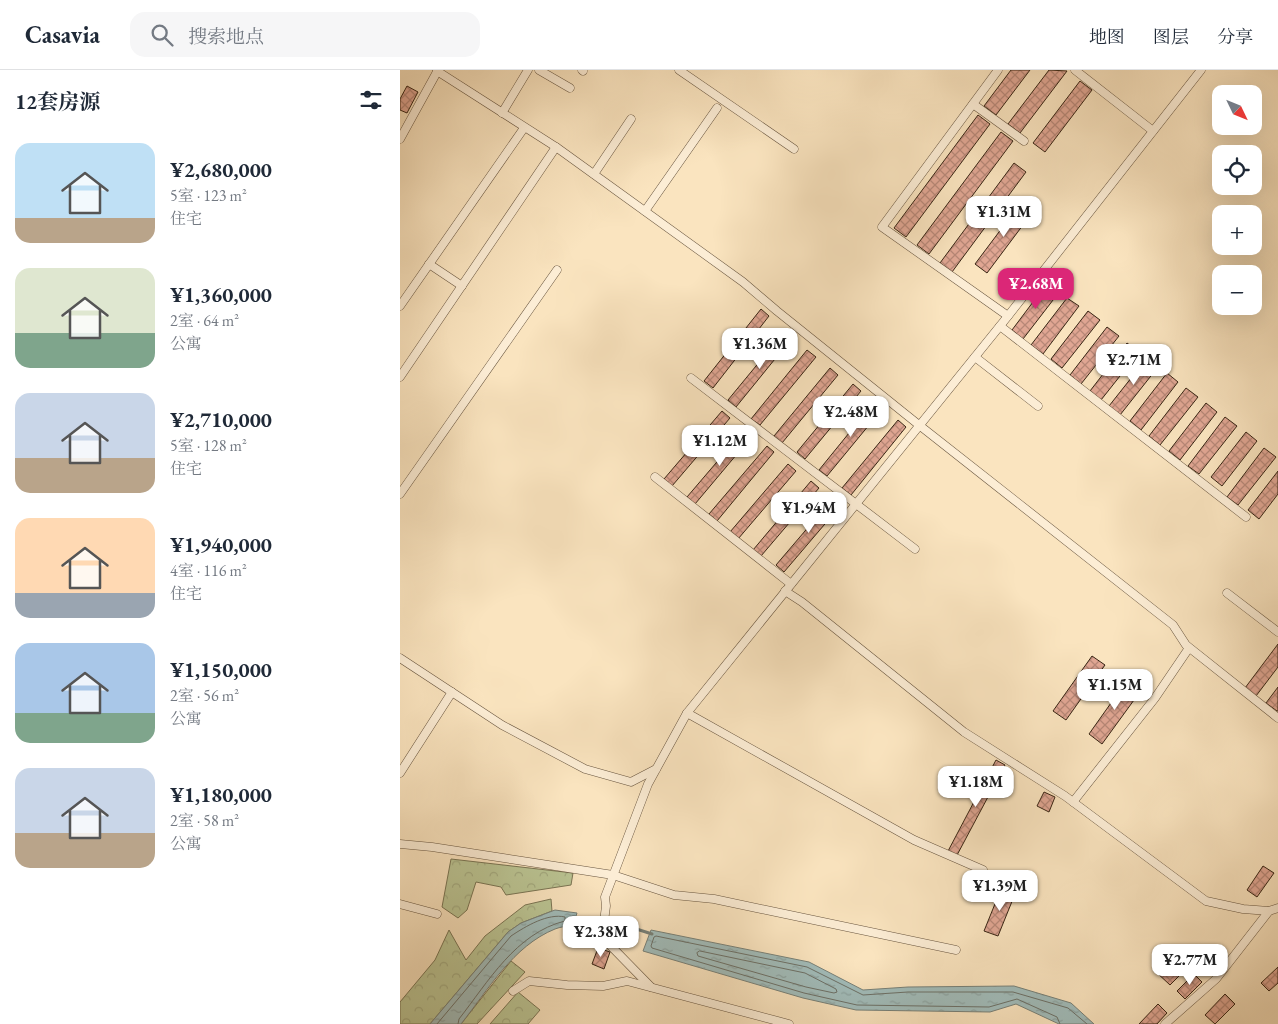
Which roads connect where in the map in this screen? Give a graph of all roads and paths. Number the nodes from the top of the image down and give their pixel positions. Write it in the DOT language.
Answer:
graph roads {
  1 [pos="528,70"];
  2 [pos="539,70"];
  3 [pos="679,70"];
  4 [pos="998,70"];
  5 [pos="1075,70"];
  6 [pos="1200,70"];
  7 [pos="438,71"];
  8 [pos="570,88"];
  9 [pos="973,104"];
  10 [pos="717,108"];
  11 [pos="502,113"];
  12 [pos="631,118"];
  13 [pos="524,128"];
  14 [pos="1153,131"];
  15 [pos="400,139"];
  16 [pos="1024,141"];
  17 [pos="556,147"];
  18 [pos="794,148"];
  19 [pos="594,174"];
  20 [pos="645,211"];
  21 [pos="429,264"];
  22 [pos="557,270"];
  23 [pos="462,286"];
  24 [pos="400,306"];
  25 [pos="1008,316"];
  26 [pos="1000,326"];
  27 [pos="975,357"];
  28 [pos="400,377"];
  29 [pos="691,378"];
  30 [pos="1038,406"];
  31 [pos="919,425"];
  32 [pos="655,478"];
  33 [pos="400,494"];
  34 [pos="856,503"];
  35 [pos="1246,517"];
  36 [pos="915,550"];
  37 [pos="791,584"];
  38 [pos="785,591"];
  39 [pos="1227,593"];
  40 [pos="1278,632"];
  41 [pos="1189,648"];
  42 [pos="400,658"];
  43 [pos="452,692"];
  44 [pos="687,713"];
  45 [pos="1278,718"];
  46 [pos="656,769"];
  47 [pos="400,773"];
  48 [pos="1074,802"];
  49 [pos="400,844"];
  50 [pos="983,870"];
  51 [pos="613,876"];
  52 [pos="400,904"];
  53 [pos="1278,908"];
  54 [pos="1270,911"];
  55 [pos="437,914"];
  56 [pos="956,950"];
  57 [pos="651,987"];
  58 [pos="512,991"];
  59 [pos="789,1024"];
  60 [pos="1165,1024"];
  1 -- 11 [label="street"];
  2 -- 8 [label="street"];
  3 -- 18 [label="street"];
  4 -- 9 [label="street"];
  5 -- 14 [label="street"];
  6 -- 14 [label="street"];
  7 -- 11 [label="street"];
  7 -- 15 [label="street"];
  9 -- 16 [label="street"];
  9 -- 25 [label="street"];
  10 -- 20 [label="street"];
  11 -- 13 [label="street"];
  12 -- 19 [label="street"];
  13 -- 17 [label="street"];
  13 -- 21 [label="street"];
  14 -- 25 [label="street"];
  17 -- 19 [label="street"];
  17 -- 23 [label="street"];
  19 -- 20 [label="street"];
  20 -- 31 [label="street"];
  21 -- 23 [label="street"];
  21 -- 24 [label="street"];
  22 -- 33 [label="street"];
  23 -- 28 [label="street"];
  25 -- 26 [label="street"];
  26 -- 27 [label="street"];
  26 -- 35 [label="street"];
  27 -- 30 [label="street"];
  27 -- 31 [label="street"];
  29 -- 34 [label="street"];
  31 -- 34 [label="street"];
  31 -- 41 [label="street"];
  32 -- 37 [label="street"];
  34 -- 36 [label="street"];
  34 -- 37 [label="street"];
  37 -- 38 [label="street"];
  38 -- 44 [label="street"];
  38 -- 48 [label="street"];
  39 -- 40 [label="street"];
  41 -- 45 [label="street"];
  41 -- 48 [label="street"];
  42 -- 43 [label="street"];
  43 -- 46 [label="street"];
  43 -- 47 [label="street"];
  44 -- 46 [label="street"];
  44 -- 50 [label="street"];
  46 -- 51 [label="street"];
  48 -- 54 [label="street"];
  49 -- 51 [label="street"];
  51 -- 56 [label="street"];
  51 -- 57 [label="street"];
  52 -- 55 [label="street"];
  53 -- 54 [label="street"];
  54 -- 60 [label="street"];
  57 -- 58 [label="street"];
  57 -- 59 [label="street"];
}
